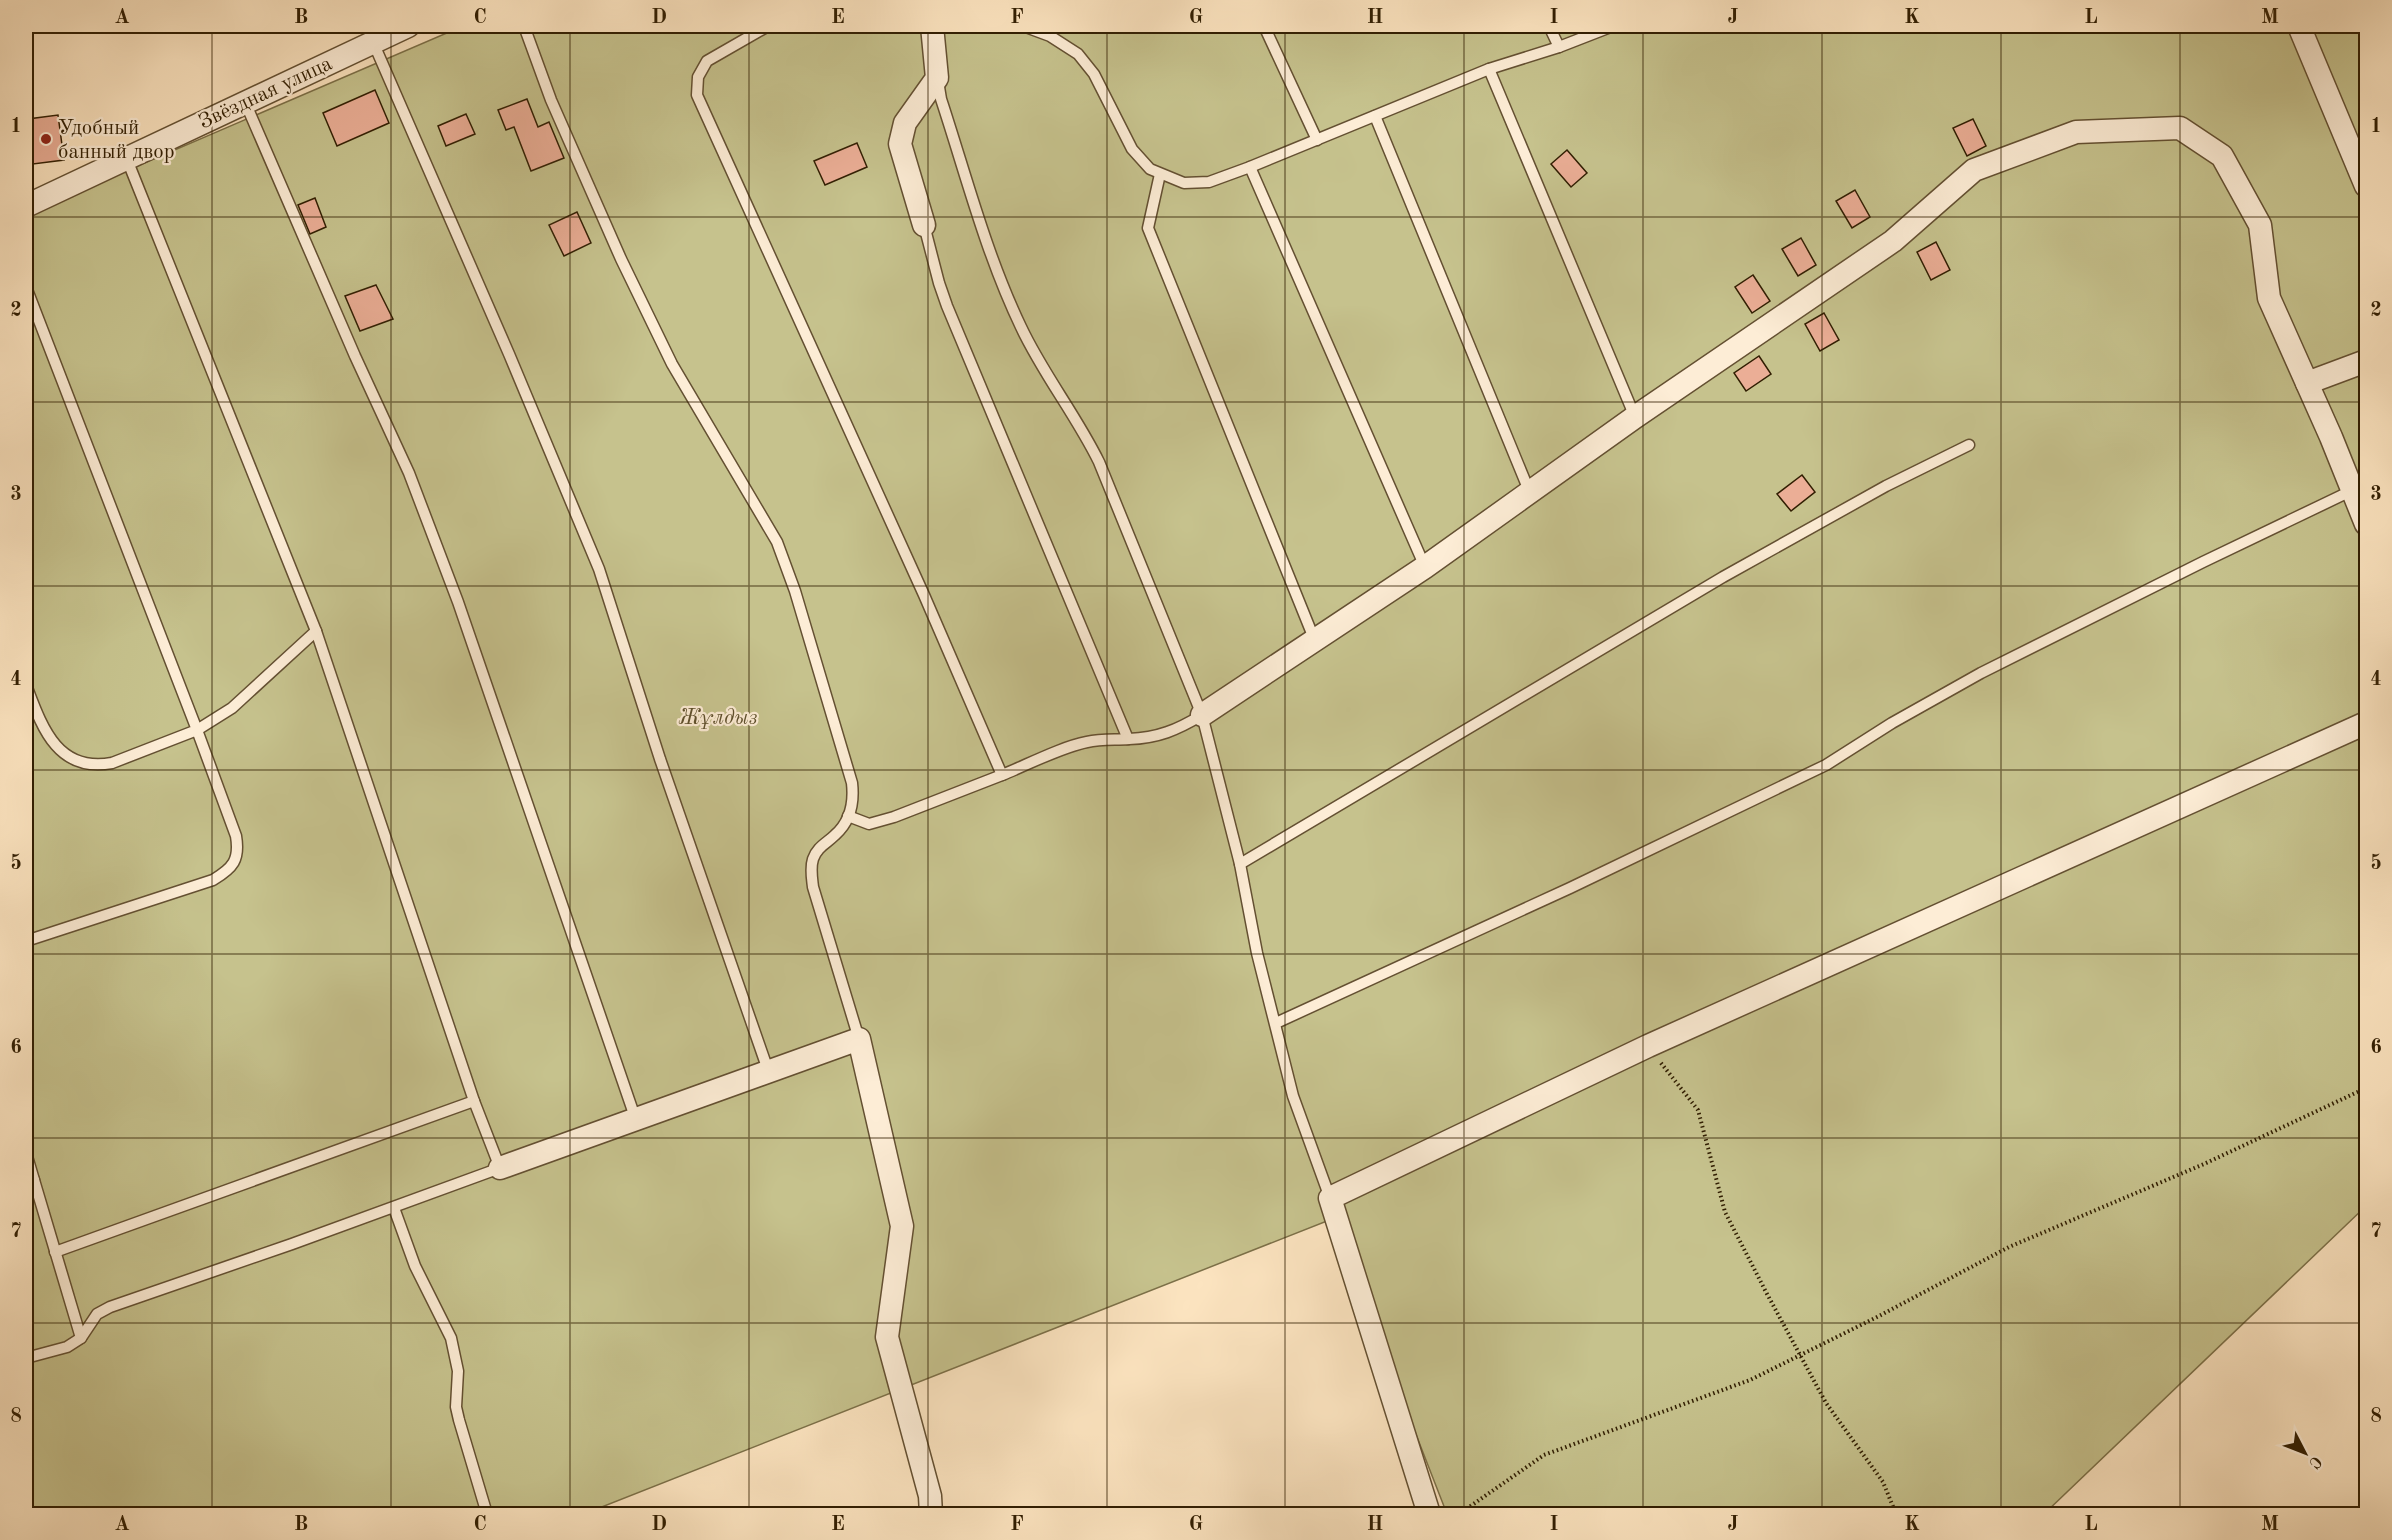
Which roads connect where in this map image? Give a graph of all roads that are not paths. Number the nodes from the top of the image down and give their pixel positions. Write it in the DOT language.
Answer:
graph roads {
  1 [pos="47,26"];
  2 [pos="408,26"];
  3 [pos="524,26"];
  4 [pos="768,26"];
  5 [pos="932,26"];
  6 [pos="1023,26"];
  7 [pos="1264,26"];
  8 [pos="1550,26"];
  9 [pos="1613,26"];
  10 [pos="2299,26"];
  11 [pos="26,27"];
  12 [pos="374,42"];
  13 [pos="1559,47"];
  14 [pos="1489,69"];
  15 [pos="937,78"];
  16 [pos="245,101"];
  17 [pos="1375,116"];
  18 [pos="1317,140"];
  19 [pos="126,157"];
  20 [pos="1250,167"];
  21 [pos="1160,174"];
  22 [pos="2367,186"];
  23 [pos="26,206"];
  24 [pos="924,225"];
  25 [pos="26,287"];
  26 [pos="2367,361"];
  27 [pos="2307,383"];
  28 [pos="1635,417"];
  29 [pos="1969,446"];
  30 [pos="2353,490"];
  31 [pos="1530,493"];
  32 [pos="2367,524"];
  33 [pos="1425,567"];
  34 [pos="316,631"];
  35 [pos="1315,641"];
  36 [pos="26,685"];
  37 [pos="1202,715"];
  38 [pos="2367,723"];
  39 [pos="197,730"];
  40 [pos="1128,740"];
  41 [pos="1002,775"];
  42 [pos="848,816"];
  43 [pos="1240,864"];
  44 [pos="26,941"];
  45 [pos="1276,1023"];
  46 [pos="859,1039"];
  47 [pos="769,1073"];
  48 [pos="474,1101"];
  49 [pos="636,1120"];
  50 [pos="26,1153"];
  51 [pos="500,1168"];
  52 [pos="30,1181"];
  53 [pos="1330,1198"];
  54 [pos="394,1208"];
  55 [pos="55,1251"];
  56 [pos="81,1338"];
  57 [pos="26,1358"];
  58 [pos="488,1515"];
  59 [pos="931,1515"];
  60 [pos="1430,1515"];
  1 -- 11 [label="lane"];
  2 -- 12 [label="street, Звёздная улица"];
  3 -- 42 [label="lane"];
  4 -- 41 [label="lane"];
  5 -- 15 [label="street"];
  6 -- 21 [label="lane"];
  7 -- 18 [label="lane"];
  8 -- 13 [label="lane"];
  9 -- 13 [label="lane"];
  10 -- 22 [label="street"];
  12 -- 16 [label="street, Звёздная улица"];
  12 -- 47 [label="lane"];
  13 -- 14 [label="lane"];
  14 -- 17 [label="lane"];
  14 -- 28 [label="lane"];
  15 -- 24 [label="street"];
  15 -- 37 [label="lane"];
  16 -- 19 [label="street, Звёздная улица"];
  16 -- 49 [label="lane"];
  17 -- 18 [label="lane"];
  17 -- 31 [label="lane"];
  18 -- 20 [label="lane"];
  19 -- 23 [label="street, Звёздная улица"];
  19 -- 34 [label="lane"];
  20 -- 21 [label="lane"];
  20 -- 33 [label="lane"];
  21 -- 35 [label="lane"];
  24 -- 40 [label="lane"];
  25 -- 39 [label="lane"];
  26 -- 27 [label="street"];
  27 -- 28 [label="street"];
  27 -- 30 [label="street"];
  28 -- 31 [label="street"];
  29 -- 43 [label="lane"];
  30 -- 32 [label="street"];
  30 -- 45 [label="lane"];
  31 -- 33 [label="street"];
  33 -- 35 [label="street"];
  34 -- 39 [label="lane"];
  34 -- 48 [label="lane"];
  35 -- 37 [label="street"];
  36 -- 39 [label="lane"];
  37 -- 40 [label="lane"];
  37 -- 43 [label="lane"];
  38 -- 53 [label="street"];
  39 -- 44 [label="lane"];
  40 -- 41 [label="lane"];
  41 -- 42 [label="lane"];
  42 -- 46 [label="lane"];
  43 -- 45 [label="lane"];
  45 -- 53 [label="lane"];
  46 -- 47 [label="street"];
  46 -- 59 [label="street"];
  47 -- 49 [label="street"];
  48 -- 51 [label="lane"];
  48 -- 55 [label="lane"];
  49 -- 51 [label="street"];
  50 -- 52 [label="lane"];
  51 -- 54 [label="lane"];
  52 -- 55 [label="lane"];
  53 -- 60 [label="street"];
  54 -- 56 [label="lane"];
  54 -- 58 [label="lane"];
  55 -- 56 [label="lane"];
  56 -- 57 [label="lane"];
}
